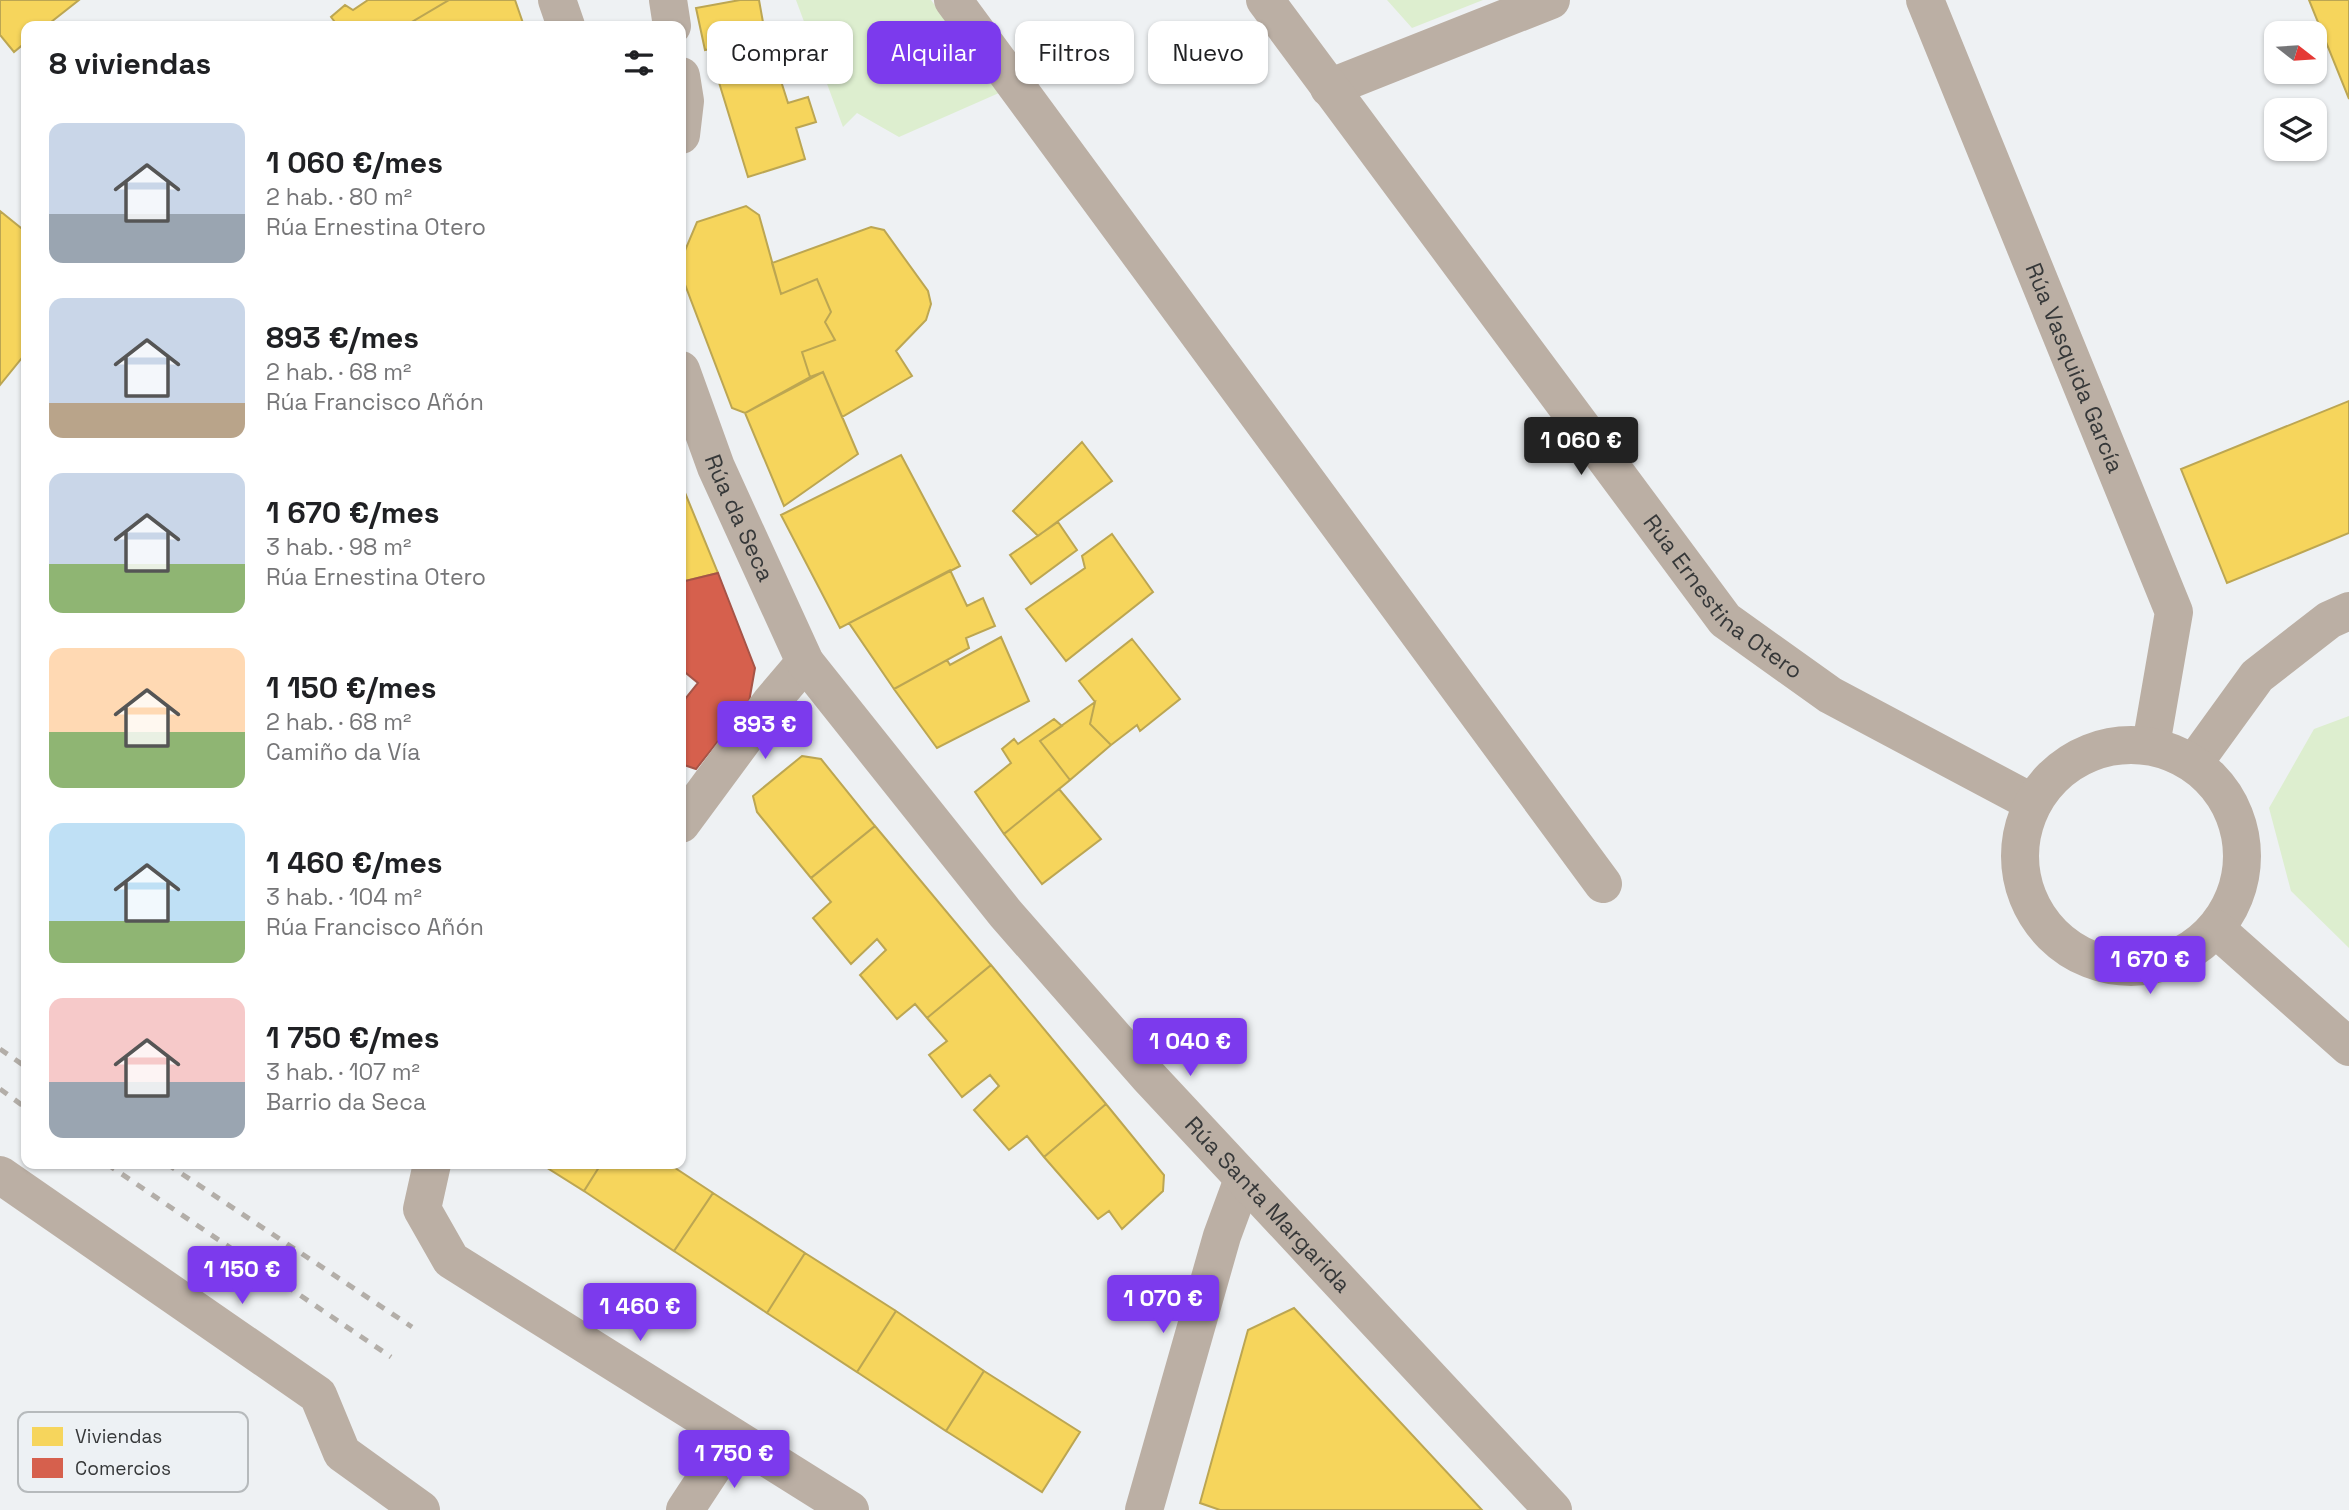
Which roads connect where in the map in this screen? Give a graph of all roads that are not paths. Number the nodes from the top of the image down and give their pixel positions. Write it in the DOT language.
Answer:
graph roads {
  1 [pos="557,0"];
  2 [pos="668,0"];
  3 [pos="953,0"];
  4 [pos="1266,0"];
  5 [pos="1551,0"];
  6 [pos="1925,0"];
  7 [pos="564,21"];
  8 [pos="671,21"];
  9 [pos="1329,88"];
  10 [pos="686,384"];
  11 [pos="2349,611"];
  12 [pos="805,662"];
  13 [pos="2151,745"];
  14 [pos="2194,763"];
  15 [pos="2033,803"];
  16 [pos="686,817"];
  17 [pos="1604,884"];
  18 [pos="2216,929"];
  19 [pos="2349,1047"];
  20 [pos="431,1169"];
  21 [pos="0,1175"];
  22 [pos="1243,1179"];
  23 [pos="733,1437"];
  24 [pos="421,1510"];
  25 [pos="685,1510"];
  26 [pos="850,1510"];
  27 [pos="1144,1510"];
  28 [pos="1553,1510"];
  1 -- 7 [label="street"];
  2 -- 8 [label="street"];
  3 -- 17 [label="street"];
  4 -- 9 [label="street, Rúa Ernestina Otero"];
  5 -- 9 [label="street"];
  6 -- 13 [label="street, Rúa Vasquida García"];
  9 -- 15 [label="street, Rúa Ernestina Otero"];
  10 -- 12 [label="street, Rúa da Seca"];
  11 -- 14 [label="street"];
  12 -- 16 [label="street"];
  12 -- 22 [label="street, Rúa Santa Margarida"];
  13 -- 14 [label="street"];
  13 -- 15 [label="street"];
  14 -- 18 [label="street"];
  15 -- 18 [label="street"];
  18 -- 19 [label="street"];
  20 -- 23 [label="street"];
  21 -- 24 [label="street"];
  22 -- 27 [label="street"];
  22 -- 28 [label="street, Rúa Santa Margarida"];
  23 -- 25 [label="street"];
  23 -- 26 [label="street"];
}
